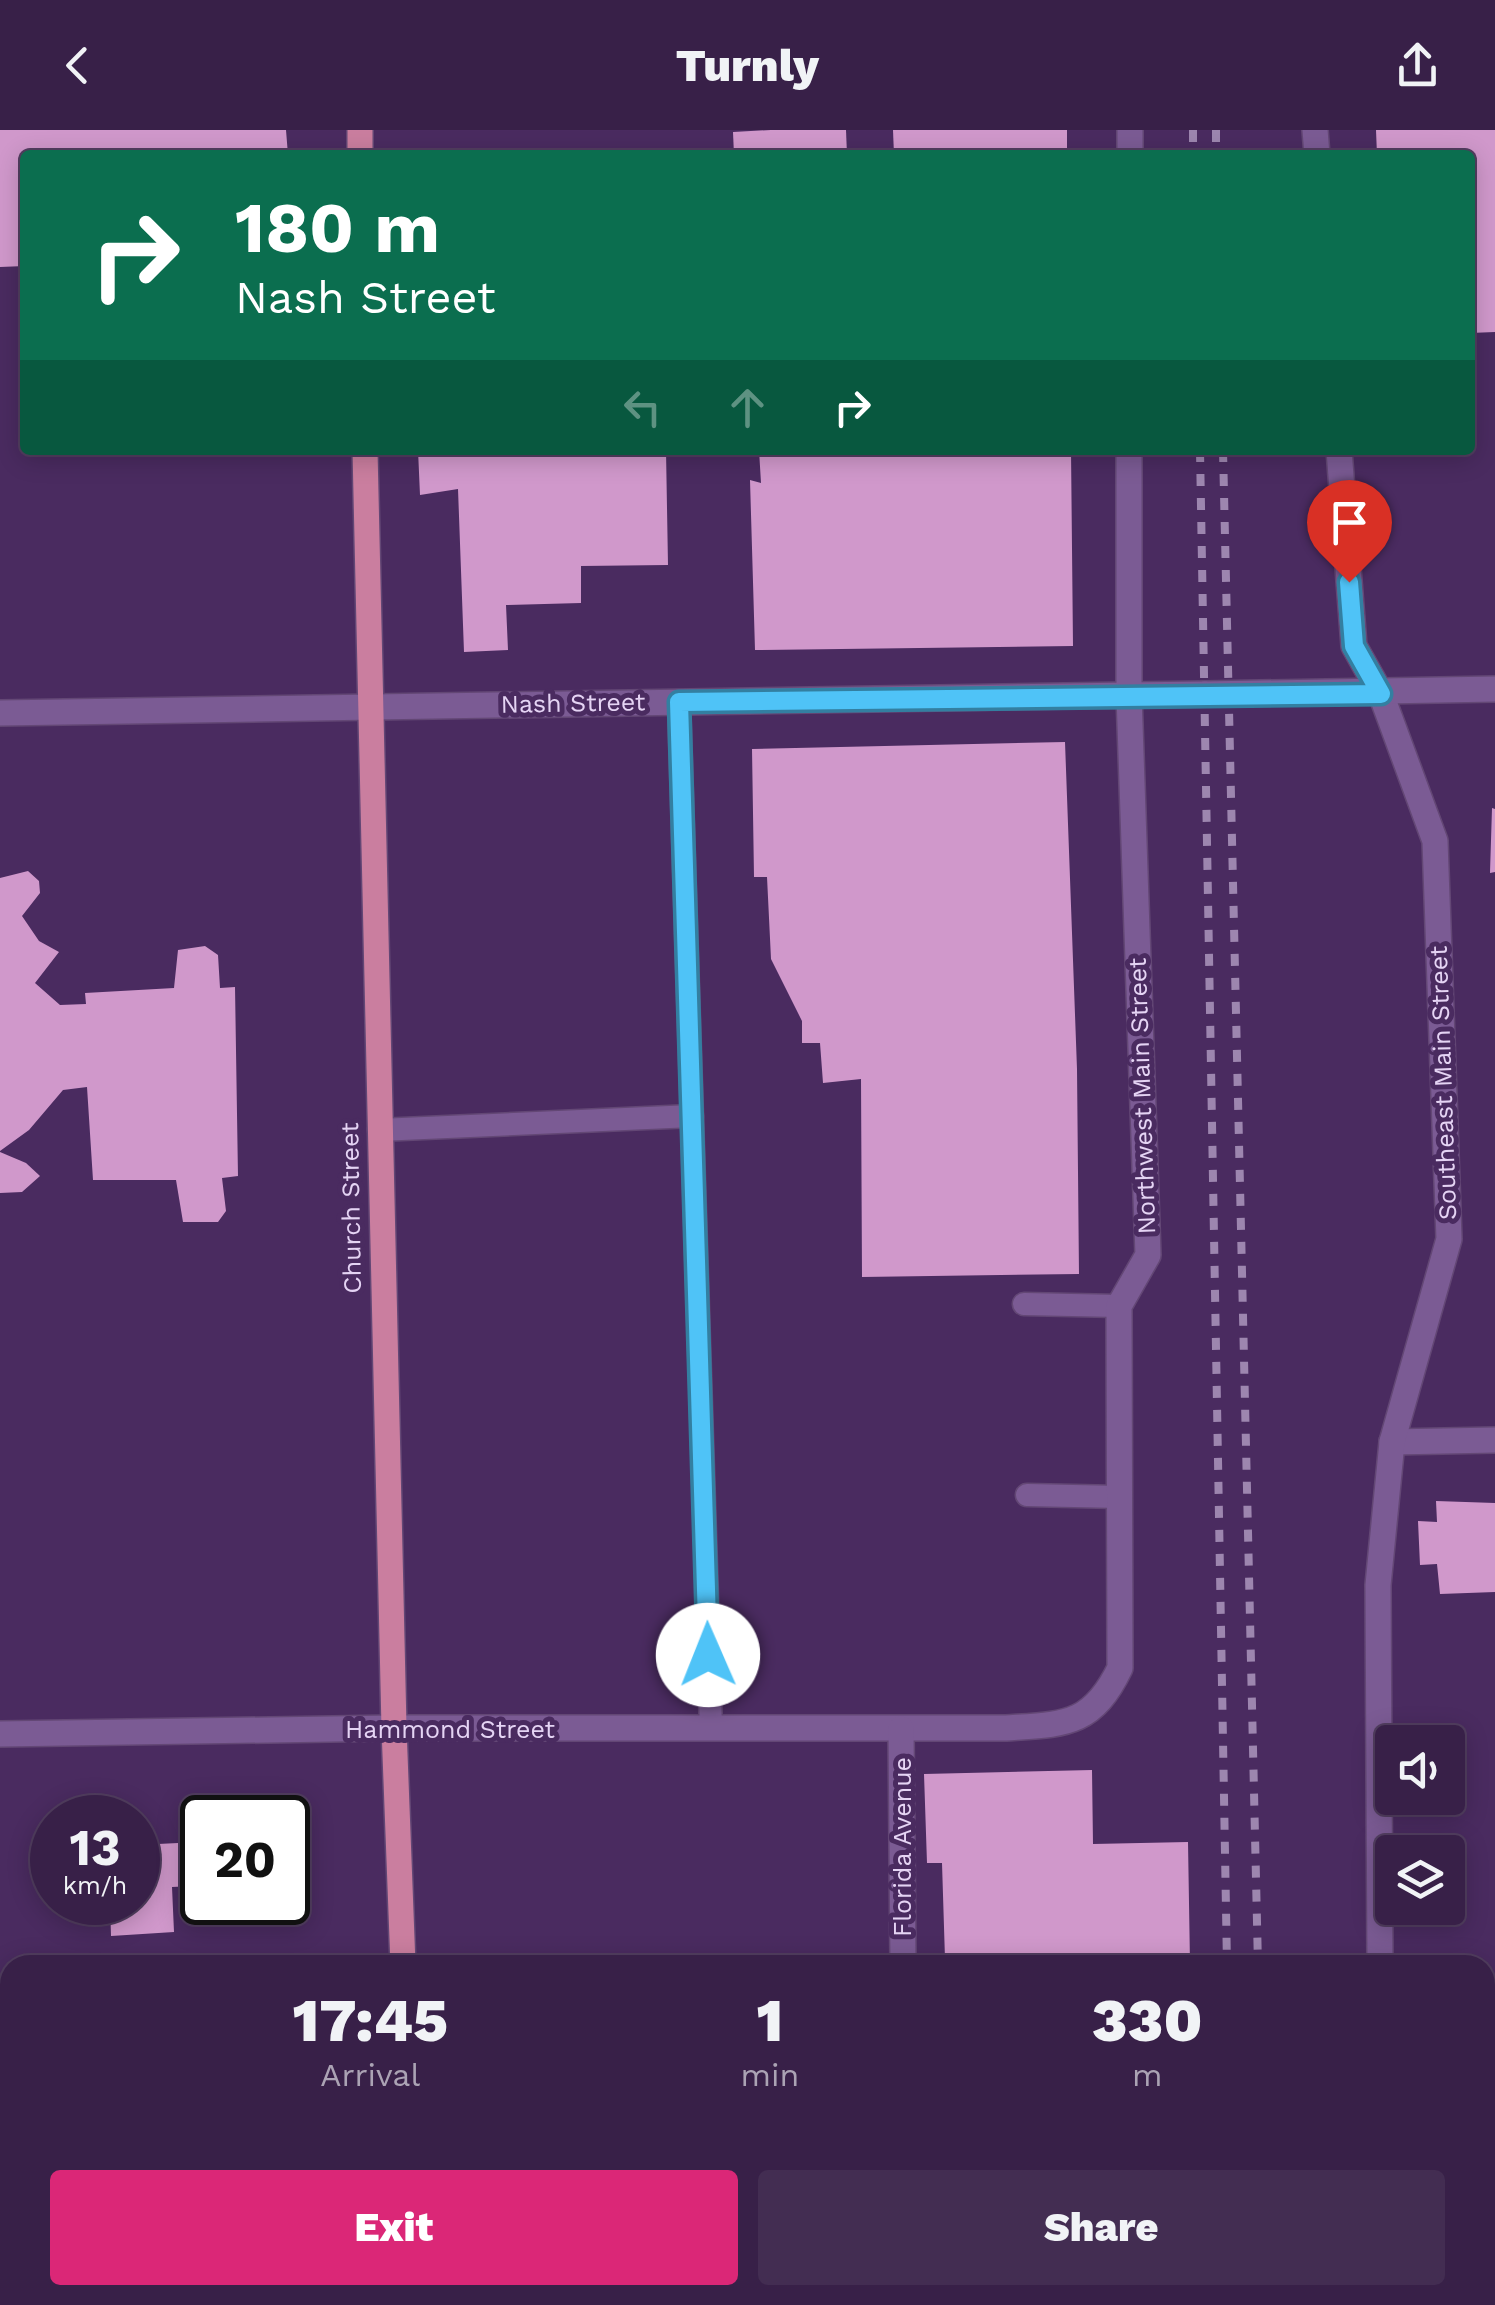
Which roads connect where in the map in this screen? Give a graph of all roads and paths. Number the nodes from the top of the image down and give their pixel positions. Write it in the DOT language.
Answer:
graph roads {
  1 [pos="365,455"];
  2 [pos="1129,455"];
  3 [pos="1339,455"];
  4 [pos="1495,690"];
  5 [pos="1381,694"];
  6 [pos="1129,695"];
  7 [pos="679,702"];
  8 [pos="370,706"];
  9 [pos="0,712"];
  10 [pos="692,1116"];
  11 [pos="379,1130"];
  12 [pos="1024,1304"];
  13 [pos="1118,1306"];
  14 [pos="1495,1440"];
  15 [pos="1392,1442"];
  16 [pos="1027,1495"];
  17 [pos="1120,1498"];
  18 [pos="394,1728"];
  19 [pos="711,1730"];
  20 [pos="901,1730"];
  21 [pos="0,1734"];
  22 [pos="403,1955"];
  23 [pos="903,1955"];
  24 [pos="1380,1955"];
  1 -- 8 [label="main road, Church Street"];
  2 -- 6 [label="street, Northwest Main Street"];
  3 -- 5 [label="street, Southeast Main Street"];
  4 -- 5 [label="street, Nash Street"];
  5 -- 6 [label="street, Nash Street"];
  5 -- 15 [label="street, Southeast Main Street"];
  6 -- 7 [label="street, Nash Street"];
  6 -- 13 [label="street, Northwest Main Street"];
  7 -- 8 [label="street, Nash Street"];
  7 -- 10 [label="lane"];
  8 -- 9 [label="street, Nash Street"];
  8 -- 11 [label="main road, Church Street"];
  10 -- 11 [label="lane"];
  10 -- 19 [label="lane"];
  11 -- 18 [label="main road, Church Street"];
  12 -- 13 [label="lane"];
  13 -- 17 [label="street"];
  14 -- 15 [label="street"];
  15 -- 24 [label="street, Southeast Main Street"];
  16 -- 17 [label="lane"];
  17 -- 20 [label="street"];
  18 -- 19 [label="street, Hammond Street"];
  18 -- 21 [label="street, Hammond Street"];
  18 -- 22 [label="main road, Church Street"];
  19 -- 20 [label="street, Hammond Street"];
  20 -- 23 [label="street, Florida Avenue"];
}
